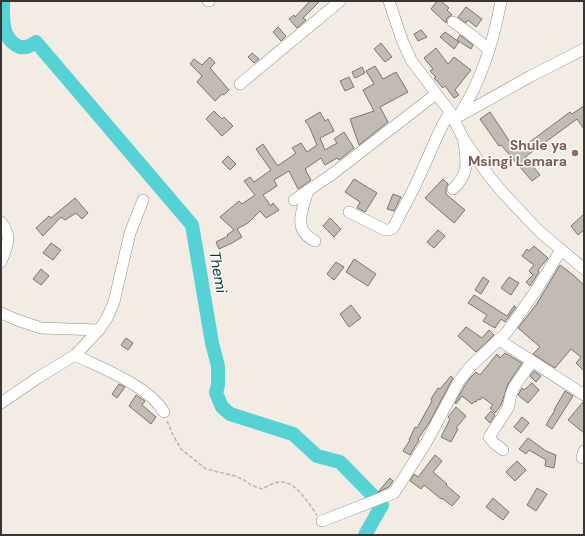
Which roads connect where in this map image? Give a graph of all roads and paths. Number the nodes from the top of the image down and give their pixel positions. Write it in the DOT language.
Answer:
graph roads {
  1 [pos="340,1"];
  2 [pos="388,1"];
  3 [pos="501,1"];
  4 [pos="453,22"];
  5 [pos="488,49"];
  6 [pos="584,50"];
  7 [pos="240,84"];
  8 [pos="436,94"];
  9 [pos="454,115"];
  10 [pos="464,140"];
  11 [pos="453,190"];
  12 [pos="308,191"];
  13 [pos="143,200"];
  14 [pos="294,200"];
  15 [pos="349,212"];
  16 [pos="1,222"];
  17 [pos="315,241"];
  18 [pos="561,250"];
  19 [pos="1,262"];
  20 [pos="584,269"];
  21 [pos="1,313"];
  22 [pos="99,330"];
  23 [pos="499,340"];
  24 [pos="75,355"];
  25 [pos="532,361"];
  26 [pos="584,395"];
  27 [pos="1,403"];
  28 [pos="164,412"];
  29 [pos="503,450"];
  30 [pos="322,521"];
  1 -- 7 [label="street"];
  2 -- 8 [label="street"];
  3 -- 5 [label="street"];
  4 -- 5 [label="street"];
  5 -- 9 [label="street"];
  6 -- 9 [label="street"];
  8 -- 9 [label="street"];
  8 -- 12 [label="street"];
  9 -- 10 [label="street"];
  9 -- 15 [label="street"];
  10 -- 11 [label="street"];
  10 -- 18 [label="street"];
  12 -- 14 [label="street"];
  12 -- 17 [label="street"];
  13 -- 22 [label="street"];
  16 -- 19 [label="street"];
  18 -- 20 [label="street"];
  18 -- 23 [label="street"];
  21 -- 22 [label="street"];
  22 -- 24 [label="street"];
  23 -- 25 [label="street"];
  23 -- 30 [label="street"];
  24 -- 27 [label="street"];
  24 -- 28 [label="street"];
  25 -- 26 [label="street"];
  25 -- 29 [label="street"];
  28 -- 30 [label="path"];
}
